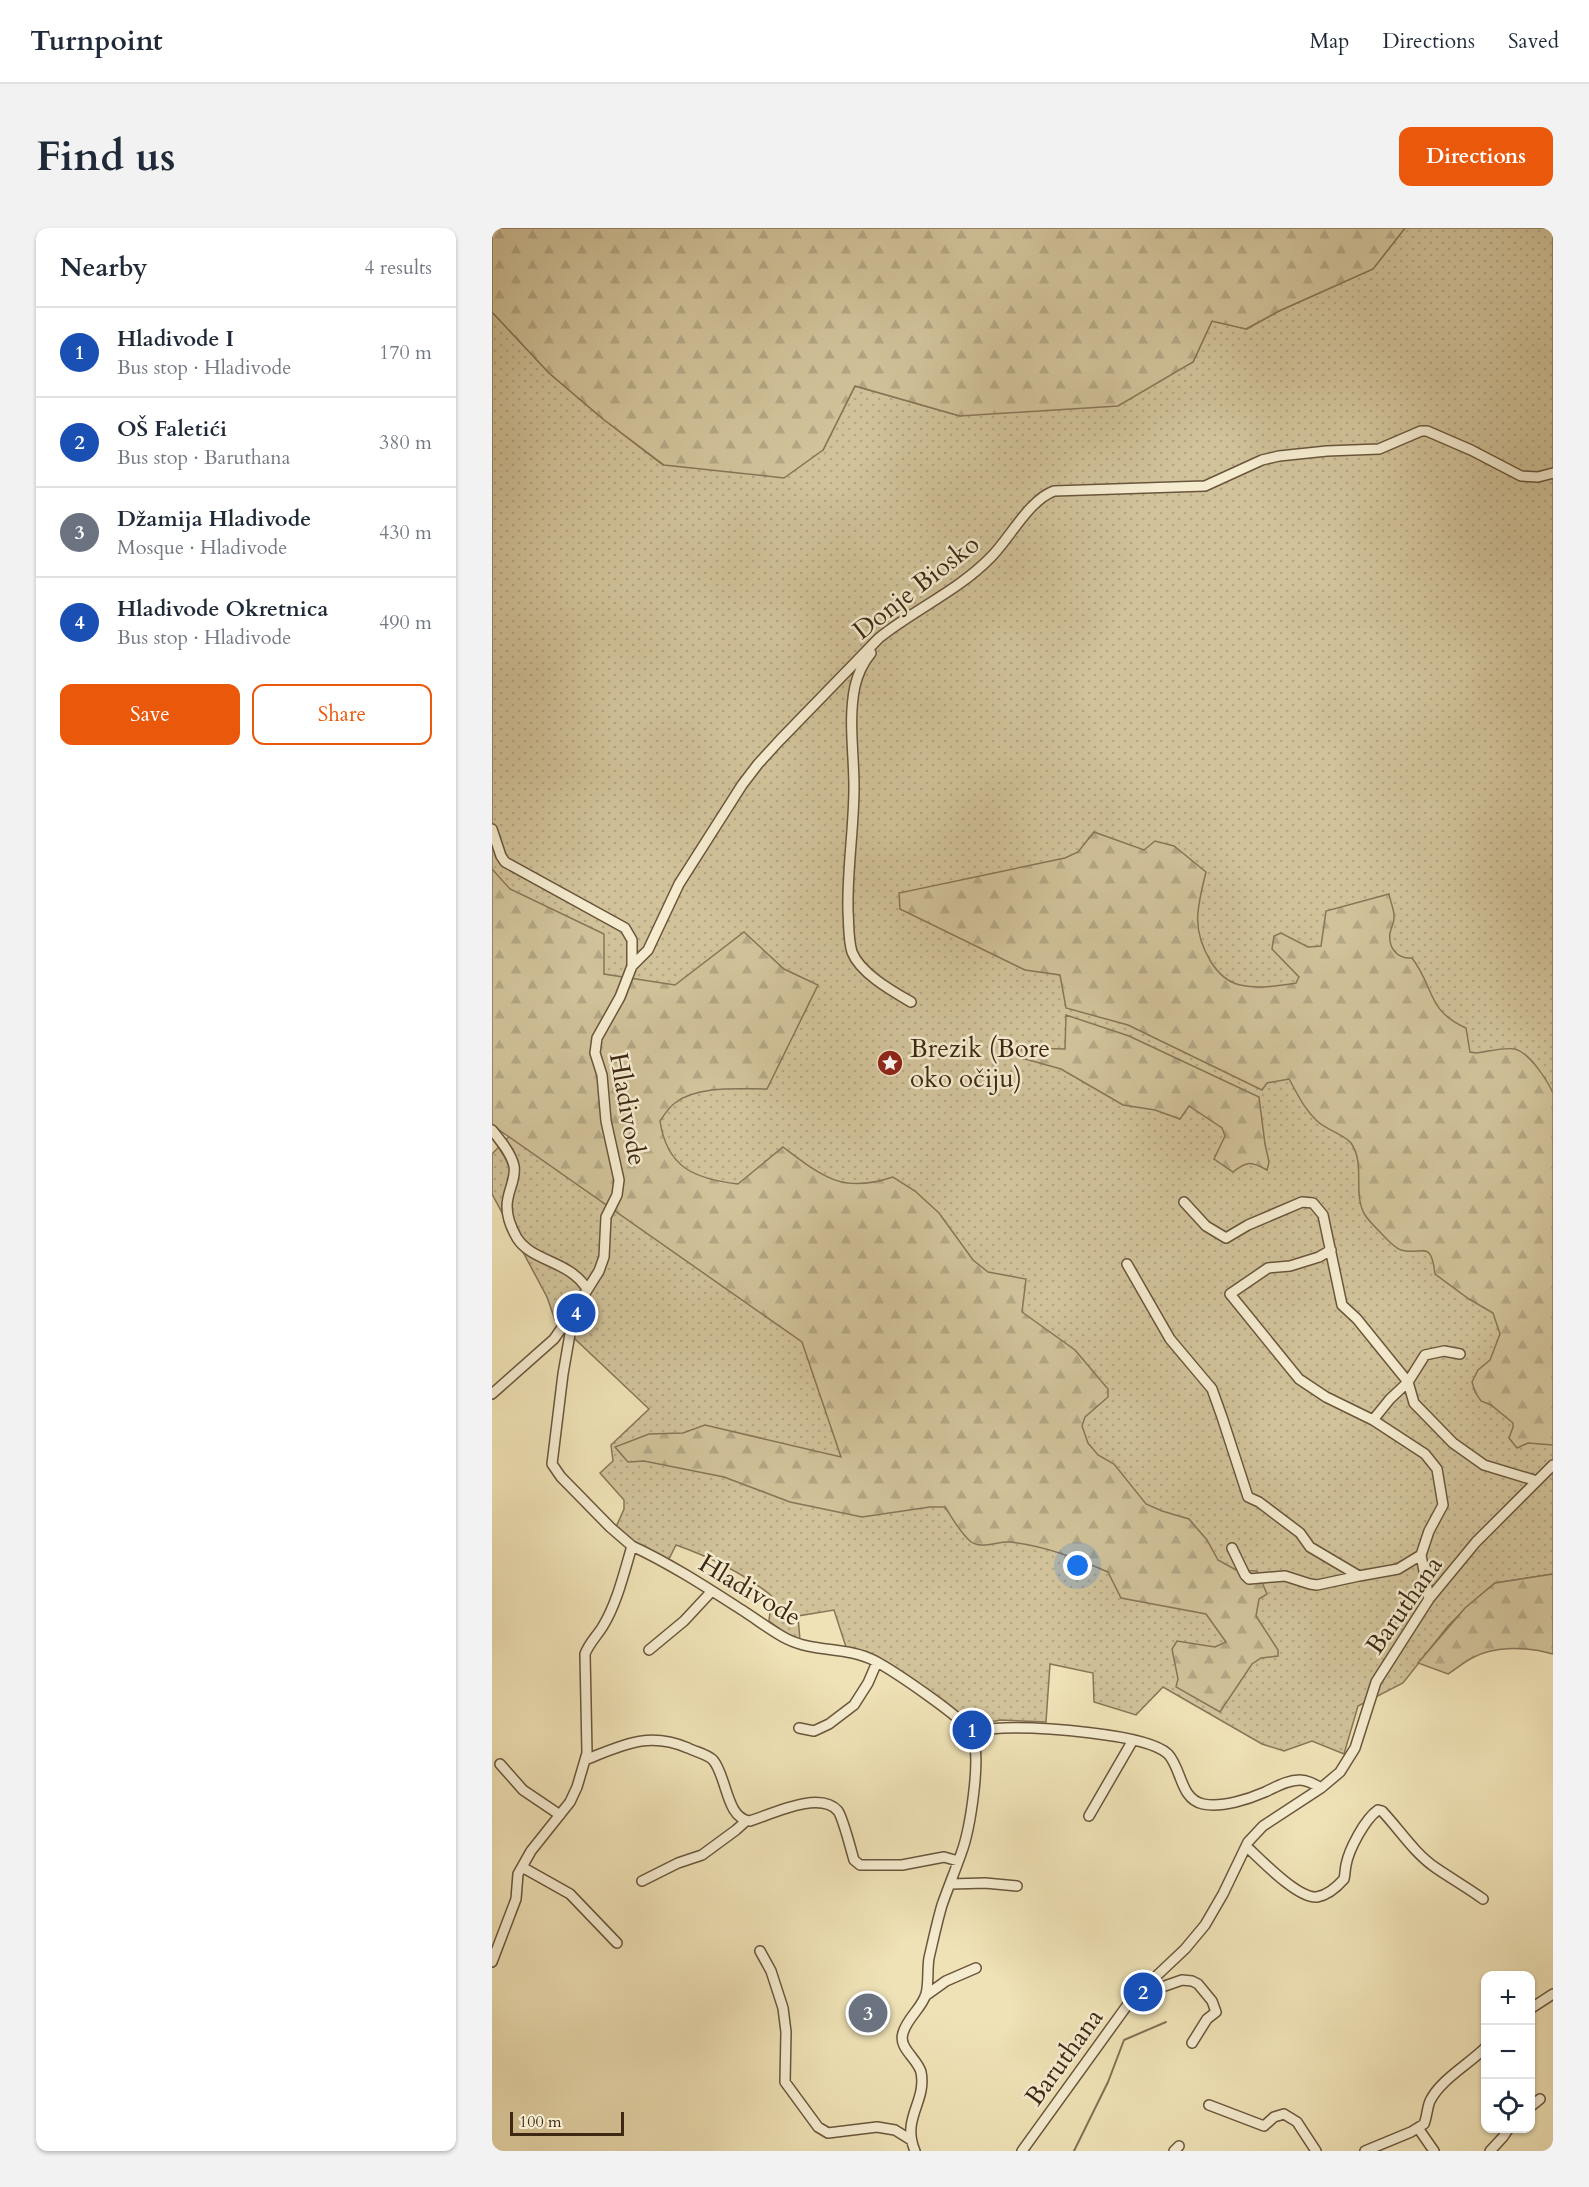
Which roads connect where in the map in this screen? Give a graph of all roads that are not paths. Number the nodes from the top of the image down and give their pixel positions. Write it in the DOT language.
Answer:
graph roads {
  1 [pos="1553,473"];
  2 [pos="879,638"];
  3 [pos="492,829"];
  4 [pos="632,966"];
  5 [pos="911,1002"];
  6 [pos="492,1130"];
  7 [pos="1184,1202"];
  8 [pos="1331,1250"];
  9 [pos="1127,1264"];
  10 [pos="587,1289"];
  11 [pos="574,1311"];
  12 [pos="1460,1354"];
  13 [pos="1408,1382"];
  14 [pos="492,1394"];
  15 [pos="1372,1420"];
  16 [pos="1553,1465"];
  17 [pos="1537,1481"];
  18 [pos="632,1546"];
  19 [pos="1232,1548"];
  20 [pos="1421,1555"];
  21 [pos="1359,1576"];
  22 [pos="711,1592"];
  23 [pos="1429,1599"];
  24 [pos="649,1650"];
  25 [pos="877,1662"];
  26 [pos="799,1728"];
  27 [pos="972,1732"];
  28 [pos="1131,1740"];
  29 [pos="585,1760"];
  30 [pos="500,1764"];
  31 [pos="1321,1788"];
  32 [pos="560,1815"];
  33 [pos="1089,1816"];
  34 [pos="746,1821"];
  35 [pos="1246,1846"];
  36 [pos="958,1861"];
  37 [pos="522,1867"];
  38 [pos="642,1881"];
  39 [pos="951,1884"];
  40 [pos="1017,1886"];
  41 [pos="1483,1899"];
  42 [pos="617,1943"];
  43 [pos="760,1951"];
  44 [pos="492,1962"];
  45 [pos="976,1968"];
  46 [pos="1142,1989"];
  47 [pos="1553,1994"];
  48 [pos="926,1996"];
  49 [pos="1535,2006"];
  50 [pos="1192,2043"];
  51 [pos="1481,2052"];
  52 [pos="1540,2099"];
  53 [pos="1535,2103"];
  54 [pos="1209,2105"];
  55 [pos="1418,2128"];
  56 [pos="1506,2133"];
  57 [pos="911,2140"];
  58 [pos="915,2151"];
  59 [pos="1022,2151"];
  60 [pos="1316,2151"];
  61 [pos="1365,2151"];
  62 [pos="1434,2151"];
  63 [pos="1490,2151"];
  1 -- 2 [label="street, Donje Biosko"];
  2 -- 4 [label="street, Donje Biosko"];
  2 -- 5 [label="street"];
  3 -- 4 [label="street"];
  4 -- 10 [label="street, Hladivode"];
  6 -- 10 [label="street"];
  7 -- 8 [label="street"];
  8 -- 13 [label="street"];
  8 -- 15 [label="street"];
  9 -- 21 [label="street"];
  10 -- 11 [label="street, Hladivode"];
  11 -- 14 [label="street"];
  11 -- 18 [label="street, Hladivode"];
  12 -- 13 [label="street"];
  13 -- 15 [label="street"];
  13 -- 17 [label="street"];
  15 -- 20 [label="street"];
  16 -- 17 [label="street, Baruthana"];
  17 -- 23 [label="street, Baruthana"];
  18 -- 22 [label="street, Hladivode"];
  18 -- 29 [label="street"];
  19 -- 21 [label="street"];
  20 -- 21 [label="street"];
  20 -- 23 [label="street"];
  22 -- 24 [label="street"];
  22 -- 25 [label="street, Hladivode"];
  23 -- 31 [label="street, Baruthana"];
  25 -- 26 [label="street"];
  25 -- 27 [label="street, Hladivode"];
  27 -- 28 [label="street"];
  27 -- 36 [label="street"];
  28 -- 31 [label="street"];
  28 -- 33 [label="street"];
  29 -- 32 [label="street"];
  29 -- 34 [label="street"];
  30 -- 32 [label="street"];
  31 -- 35 [label="street, Baruthana"];
  32 -- 37 [label="street"];
  34 -- 36 [label="street"];
  34 -- 38 [label="street"];
  35 -- 41 [label="street"];
  35 -- 46 [label="street, Baruthana"];
  36 -- 39 [label="street"];
  37 -- 42 [label="street"];
  37 -- 44 [label="street"];
  39 -- 40 [label="street"];
  39 -- 48 [label="street"];
  43 -- 57 [label="street"];
  45 -- 48 [label="street"];
  46 -- 50 [label="street"];
  46 -- 59 [label="street, Baruthana"];
  47 -- 49 [label="street"];
  48 -- 57 [label="street"];
  51 -- 55 [label="street"];
  52 -- 53 [label="street"];
  54 -- 60 [label="street"];
  55 -- 61 [label="street"];
  55 -- 62 [label="street"];
  56 -- 63 [label="street"];
  57 -- 58 [label="street"];
}
